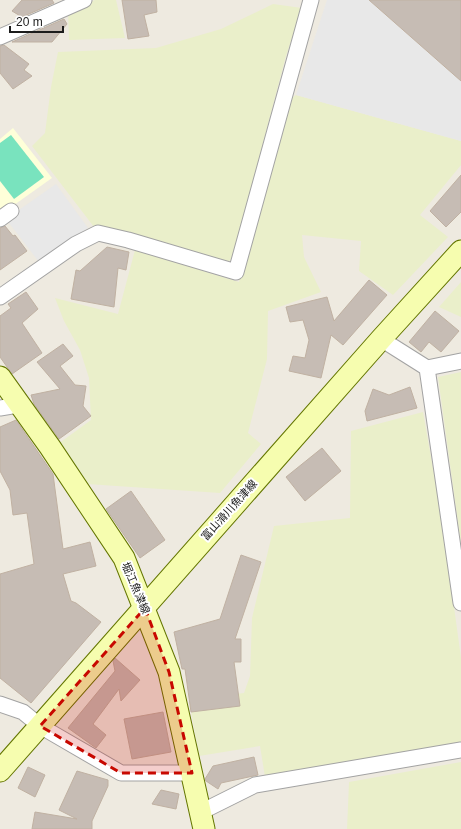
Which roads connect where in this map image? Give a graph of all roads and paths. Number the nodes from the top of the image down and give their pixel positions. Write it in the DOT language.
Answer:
graph roads {
  1 [pos="84,0"];
  2 [pos="311,0"];
  3 [pos="0,36"];
  4 [pos="461,252"];
  5 [pos="0,297"];
  6 [pos="381,339"];
  7 [pos="461,362"];
  8 [pos="427,368"];
  9 [pos="0,377"];
  10 [pos="9,406"];
  11 [pos="461,603"];
  12 [pos="145,608"];
  13 [pos="0,704"];
  14 [pos="40,726"];
  15 [pos="461,750"];
  16 [pos="0,771"];
  17 [pos="192,773"];
  18 [pos="203,820"];
  1 -- 3 [label="street"];
  2 -- 5 [label="street"];
  4 -- 6 [label="main road, 富山滑川魚津線"];
  6 -- 8 [label="street"];
  6 -- 12 [label="main road, 富山滑川魚津線"];
  7 -- 8 [label="street"];
  8 -- 11 [label="street"];
  9 -- 10 [label="main road, 堀江魚津線"];
  10 -- 12 [label="main road, 堀江魚津線"];
  12 -- 14 [label="main road, 富山滑川魚津線"];
  12 -- 17 [label="main road, 堀江魚津線"];
  13 -- 14 [label="street"];
  14 -- 16 [label="main road, 富山滑川魚津線"];
  14 -- 17 [label="street"];
  15 -- 18 [label="street"];
  17 -- 18 [label="main road, 堀江魚津線"];
}
